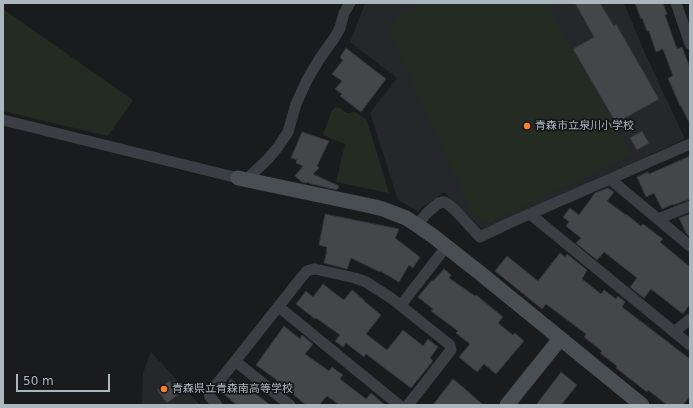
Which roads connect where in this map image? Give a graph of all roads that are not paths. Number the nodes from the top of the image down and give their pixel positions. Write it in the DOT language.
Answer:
graph roads {
  1 [pos="350,3"];
  2 [pos="676,3"];
  3 [pos="690,44"];
  4 [pos="3,120"];
  5 [pos="690,144"];
  6 [pos="243,179"];
  7 [pos="610,179"];
  8 [pos="690,206"];
  9 [pos="530,214"];
  10 [pos="658,219"];
  11 [pos="417,225"];
  12 [pos="690,246"];
  13 [pos="446,247"];
  14 [pos="401,305"];
  15 [pos="279,307"];
  16 [pos="690,318"];
  17 [pos="674,332"];
  18 [pos="560,339"];
  19 [pos="690,345"];
  20 [pos="235,361"];
  21 [pos="511,404"];
  22 [pos="217,405"];
  23 [pos="290,405"];
  24 [pos="400,405"];
  25 [pos="408,405"];
  26 [pos="642,405"];
  1 -- 6 [label="street"];
  2 -- 3 [label="street"];
  4 -- 6 [label="street"];
  5 -- 7 [label="street"];
  6 -- 11 [label="street"];
  7 -- 9 [label="street"];
  7 -- 10 [label="street"];
  8 -- 10 [label="street"];
  9 -- 11 [label="street"];
  9 -- 17 [label="street"];
  10 -- 12 [label="street"];
  11 -- 13 [label="street"];
  13 -- 14 [label="street"];
  13 -- 18 [label="street"];
  14 -- 15 [label="street"];
  14 -- 25 [label="street"];
  15 -- 20 [label="street"];
  15 -- 24 [label="street"];
  16 -- 17 [label="street"];
  17 -- 19 [label="street"];
  18 -- 21 [label="street"];
  18 -- 26 [label="street"];
  20 -- 22 [label="street"];
  20 -- 23 [label="street"];
}
